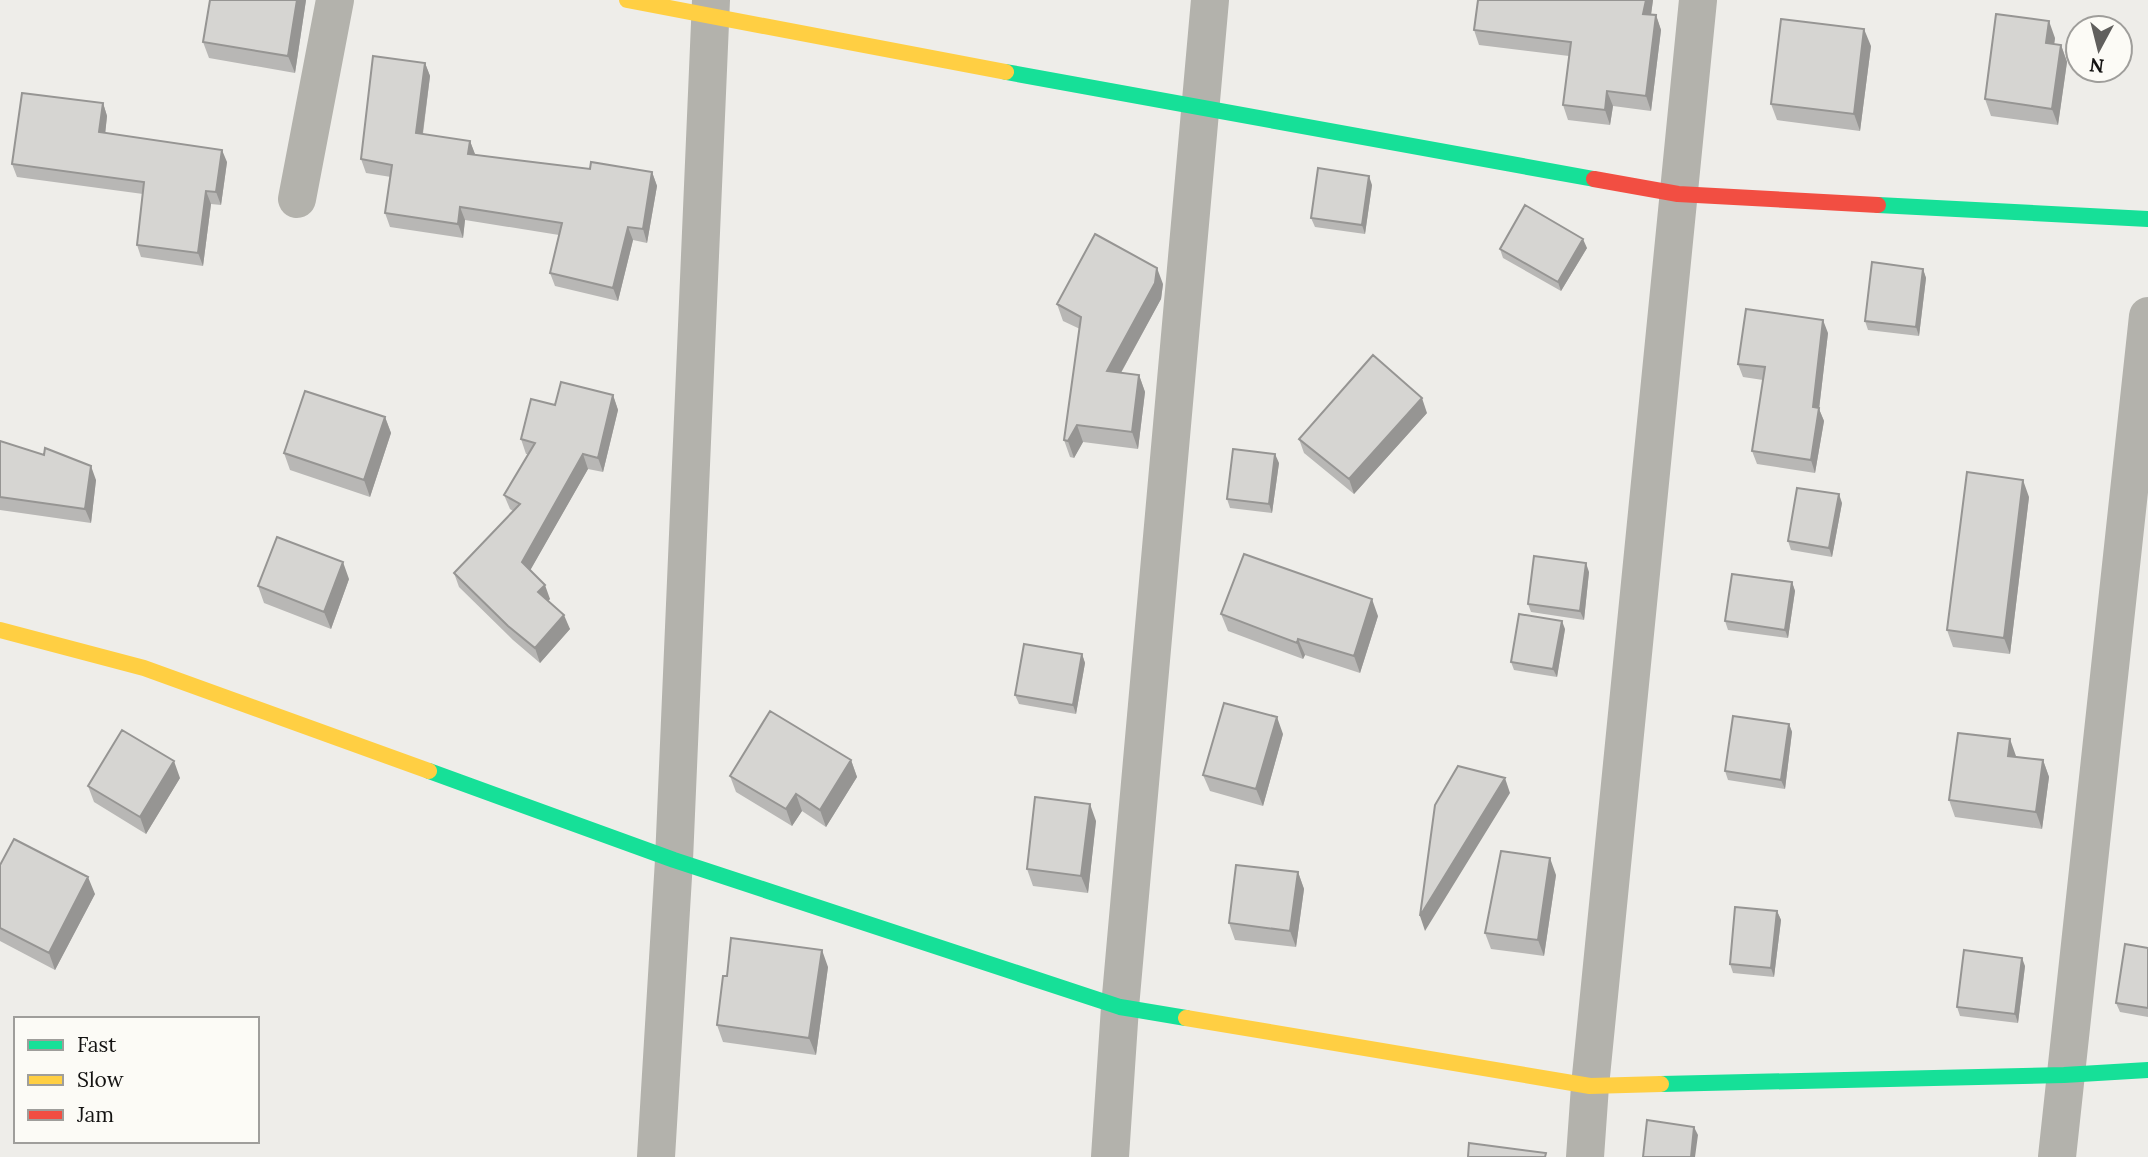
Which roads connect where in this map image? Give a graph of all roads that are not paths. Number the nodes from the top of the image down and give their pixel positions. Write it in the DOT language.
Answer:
graph roads {
  1 [pos="335,0"];
  2 [pos="627,0"];
  3 [pos="1210,0"];
  4 [pos="1698,0"];
  5 [pos="711,7"];
  6 [pos="1199,108"];
  7 [pos="1678,194"];
  8 [pos="297,199"];
  9 [pos="2148,219"];
  10 [pos="2148,316"];
  11 [pos="0,630"];
  12 [pos="674,860"];
  13 [pos="1120,1007"];
  14 [pos="2148,1070"];
  15 [pos="2064,1075"];
  16 [pos="1590,1086"];
  17 [pos="656,1157"];
  18 [pos="1110,1157"];
  19 [pos="1585,1157"];
  20 [pos="2057,1157"];
  1 -- 8 [label="street"];
  2 -- 5 [label="street"];
  3 -- 6 [label="street"];
  4 -- 7 [label="street"];
  5 -- 6 [label="street"];
  5 -- 12 [label="street"];
  6 -- 7 [label="street"];
  6 -- 13 [label="street"];
  7 -- 9 [label="street"];
  7 -- 16 [label="street"];
  10 -- 15 [label="street"];
  11 -- 12 [label="street"];
  12 -- 13 [label="street"];
  12 -- 17 [label="street"];
  13 -- 16 [label="street"];
  13 -- 18 [label="street"];
  14 -- 15 [label="street"];
  15 -- 16 [label="street"];
  15 -- 20 [label="street"];
  16 -- 19 [label="street"];
}
